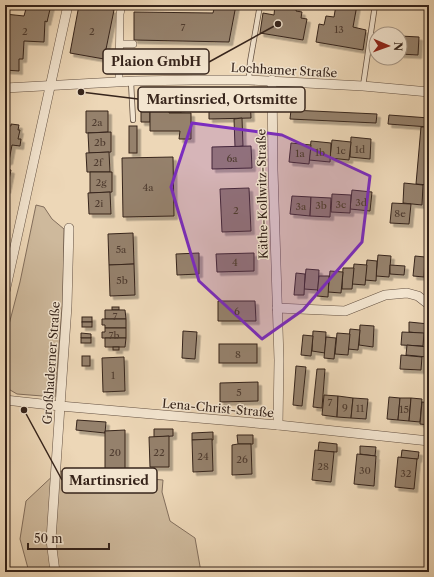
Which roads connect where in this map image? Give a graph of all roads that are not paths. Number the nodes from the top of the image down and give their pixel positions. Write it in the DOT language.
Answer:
graph roads {
  1 [pos="68,5"];
  2 [pos="122,5"];
  3 [pos="260,5"];
  4 [pos="375,5"];
  5 [pos="120,44"];
  6 [pos="133,44"];
  7 [pos="120,56"];
  8 [pos="133,56"];
  9 [pos="116,79"];
  10 [pos="249,80"];
  11 [pos="272,80"];
  12 [pos="131,82"];
  13 [pos="50,86"];
  14 [pos="363,86"];
  15 [pos="5,88"];
  16 [pos="429,92"];
  17 [pos="133,120"];
  18 [pos="69,228"];
  19 [pos="5,292"];
  20 [pos="428,301"];
  21 [pos="277,308"];
  22 [pos="5,400"];
  23 [pos="60,406"];
  24 [pos="278,425"];
  25 [pos="429,441"];
  26 [pos="55,572"];
  1 -- 13 [label="street"];
  2 -- 5 [label="street"];
  3 -- 10 [label="lane"];
  4 -- 14 [label="lane"];
  5 -- 6 [label="street"];
  5 -- 7 [label="street"];
  7 -- 8 [label="street"];
  7 -- 9 [label="street"];
  9 -- 12 [label="street, Lochhamer Straße"];
  9 -- 13 [label="street, Lochhamer Straße"];
  10 -- 11 [label="street, Lochhamer Straße"];
  10 -- 12 [label="street, Lochhamer Straße"];
  11 -- 14 [label="street, Lochhamer Straße"];
  11 -- 21 [label="street, Käthe-Kollwitz-Straße"];
  12 -- 17 [label="lane"];
  13 -- 15 [label="street, Lochhamer Straße"];
  13 -- 19 [label="street"];
  14 -- 16 [label="street, Lochhamer Straße"];
  18 -- 23 [label="street, Großhaderner Straße"];
  20 -- 21 [label="street"];
  21 -- 24 [label="street, Käthe-Kollwitz-Straße"];
  22 -- 23 [label="street, Lena-Christ-Straße"];
  23 -- 24 [label="street, Lena-Christ-Straße"];
  23 -- 26 [label="street, Großhaderner Straße"];
  24 -- 25 [label="street, Lena-Christ-Straße"];
}
